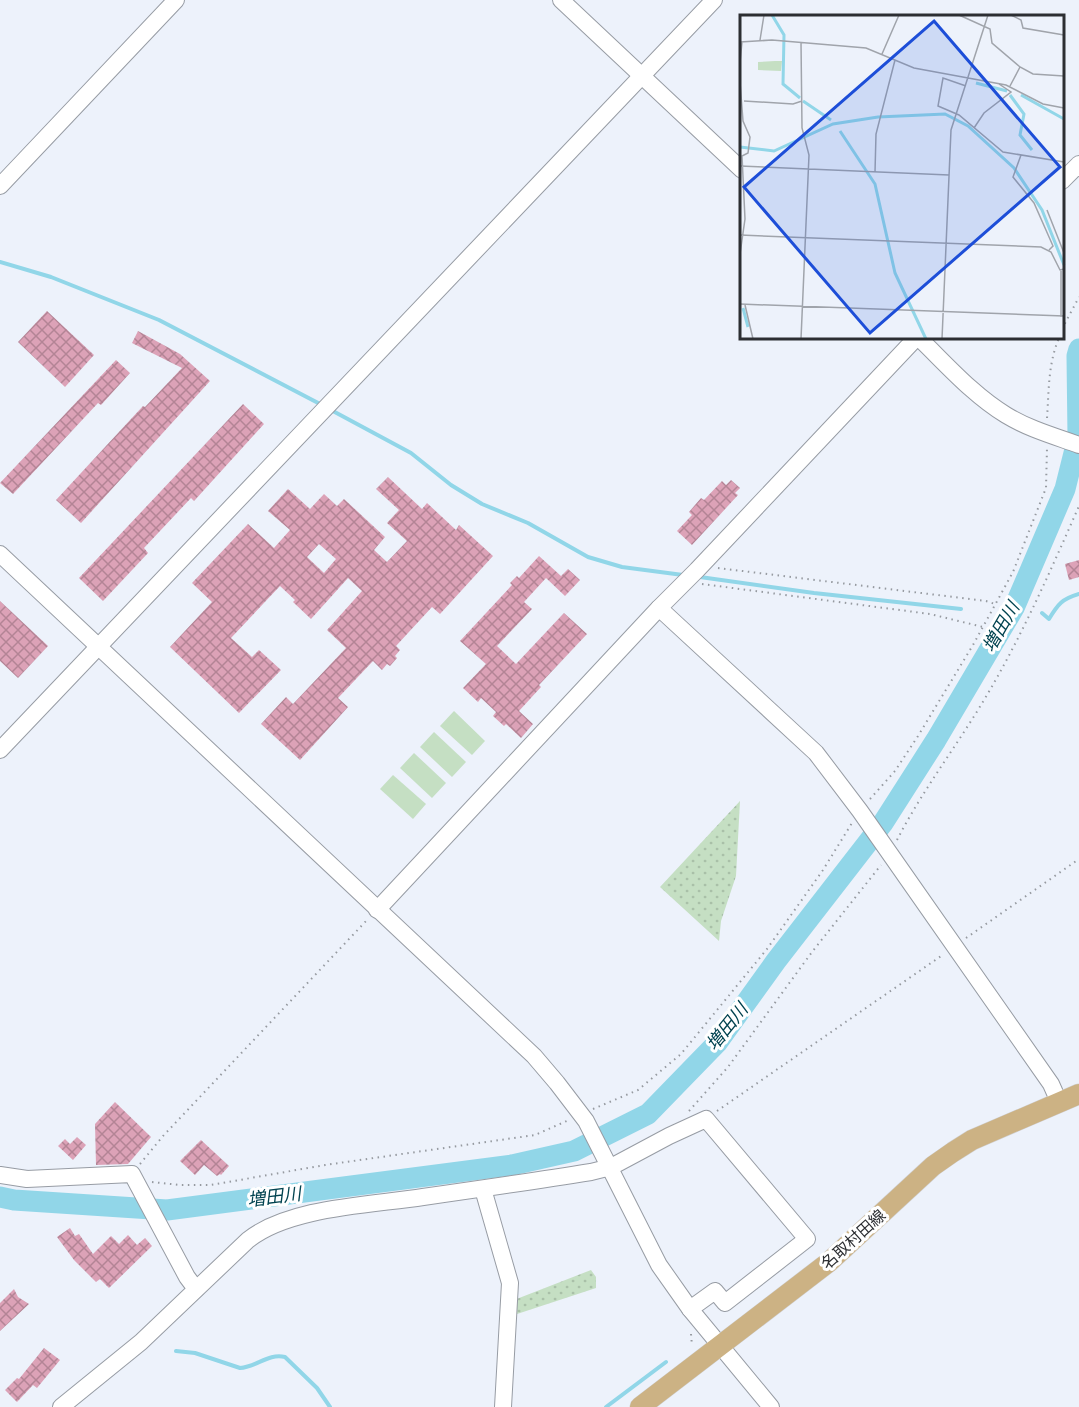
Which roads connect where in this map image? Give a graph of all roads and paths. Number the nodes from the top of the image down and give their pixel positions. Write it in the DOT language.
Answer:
graph roads {
  1 [pos="176,0"];
  2 [pos="561,0"];
  3 [pos="714,0"];
  4 [pos="641,76"];
  5 [pos="1079,164"];
  6 [pos="740,169"];
  7 [pos="1064,180"];
  8 [pos="0,186"];
  9 [pos="1079,297"];
  10 [pos="1064,325"];
  11 [pos="917,339"];
  12 [pos="919,339"];
  13 [pos="1059,339"];
  14 [pos="1050,434"];
  15 [pos="1079,445"];
  16 [pos="0,554"];
  17 [pos="692,574"];
  18 [pos="996,604"];
  19 [pos="659,608"];
  20 [pos="983,627"];
  21 [pos="98,646"];
  22 [pos="0,750"];
  23 [pos="861,813"];
  24 [pos="1079,859"];
  25 [pos="377,910"];
  26 [pos="954,946"];
  27 [pos="1055,1094"];
  28 [pos="1079,1094"];
  29 [pos="584,1118"];
  30 [pos="706,1119"];
  31 [pos="607,1160"];
  32 [pos="0,1175"];
  33 [pos="135,1180"];
  34 [pos="483,1189"];
  35 [pos="196,1289"];
  36 [pos="690,1309"];
  37 [pos="691,1330"];
  38 [pos="720,1345"];
  39 [pos="691,1352"];
  40 [pos="61,1407"];
  41 [pos="502,1407"];
  42 [pos="640,1407"];
  43 [pos="771,1407"];
  1 -- 8 [label="street"];
  2 -- 4 [label="street"];
  3 -- 4 [label="street"];
  4 -- 6 [label="street"];
  4 -- 21 [label="street"];
  5 -- 7 [label="street"];
  9 -- 10 [label="path"];
  11 -- 17 [label="street"];
  12 -- 14 [label="street"];
  13 -- 14 [label="path"];
  14 -- 15 [label="street"];
  14 -- 18 [label="path"];
  16 -- 21 [label="street"];
  17 -- 18 [label="path"];
  17 -- 19 [label="street"];
  17 -- 20 [label="path"];
  18 -- 20 [label="path"];
  19 -- 23 [label="street"];
  19 -- 25 [label="street"];
  20 -- 23 [label="path"];
  21 -- 22 [label="street"];
  21 -- 25 [label="street"];
  23 -- 26 [label="street"];
  23 -- 29 [label="path"];
  24 -- 26 [label="path"];
  25 -- 29 [label="street"];
  25 -- 33 [label="path"];
  26 -- 27 [label="street"];
  26 -- 30 [label="path"];
  27 -- 28 [label="main road, 名取村田線"];
  27 -- 38 [label="main road, 名取村田線"];
  29 -- 31 [label="street"];
  29 -- 33 [label="path"];
  30 -- 31 [label="street"];
  30 -- 36 [label="street"];
  31 -- 34 [label="street"];
  31 -- 36 [label="street"];
  32 -- 33 [label="street"];
  33 -- 35 [label="street"];
  34 -- 35 [label="street"];
  34 -- 41 [label="street"];
  35 -- 40 [label="street"];
  36 -- 38 [label="street"];
  37 -- 39 [label="path"];
  38 -- 42 [label="main road, 名取村田線"];
  38 -- 43 [label="street"];
}
